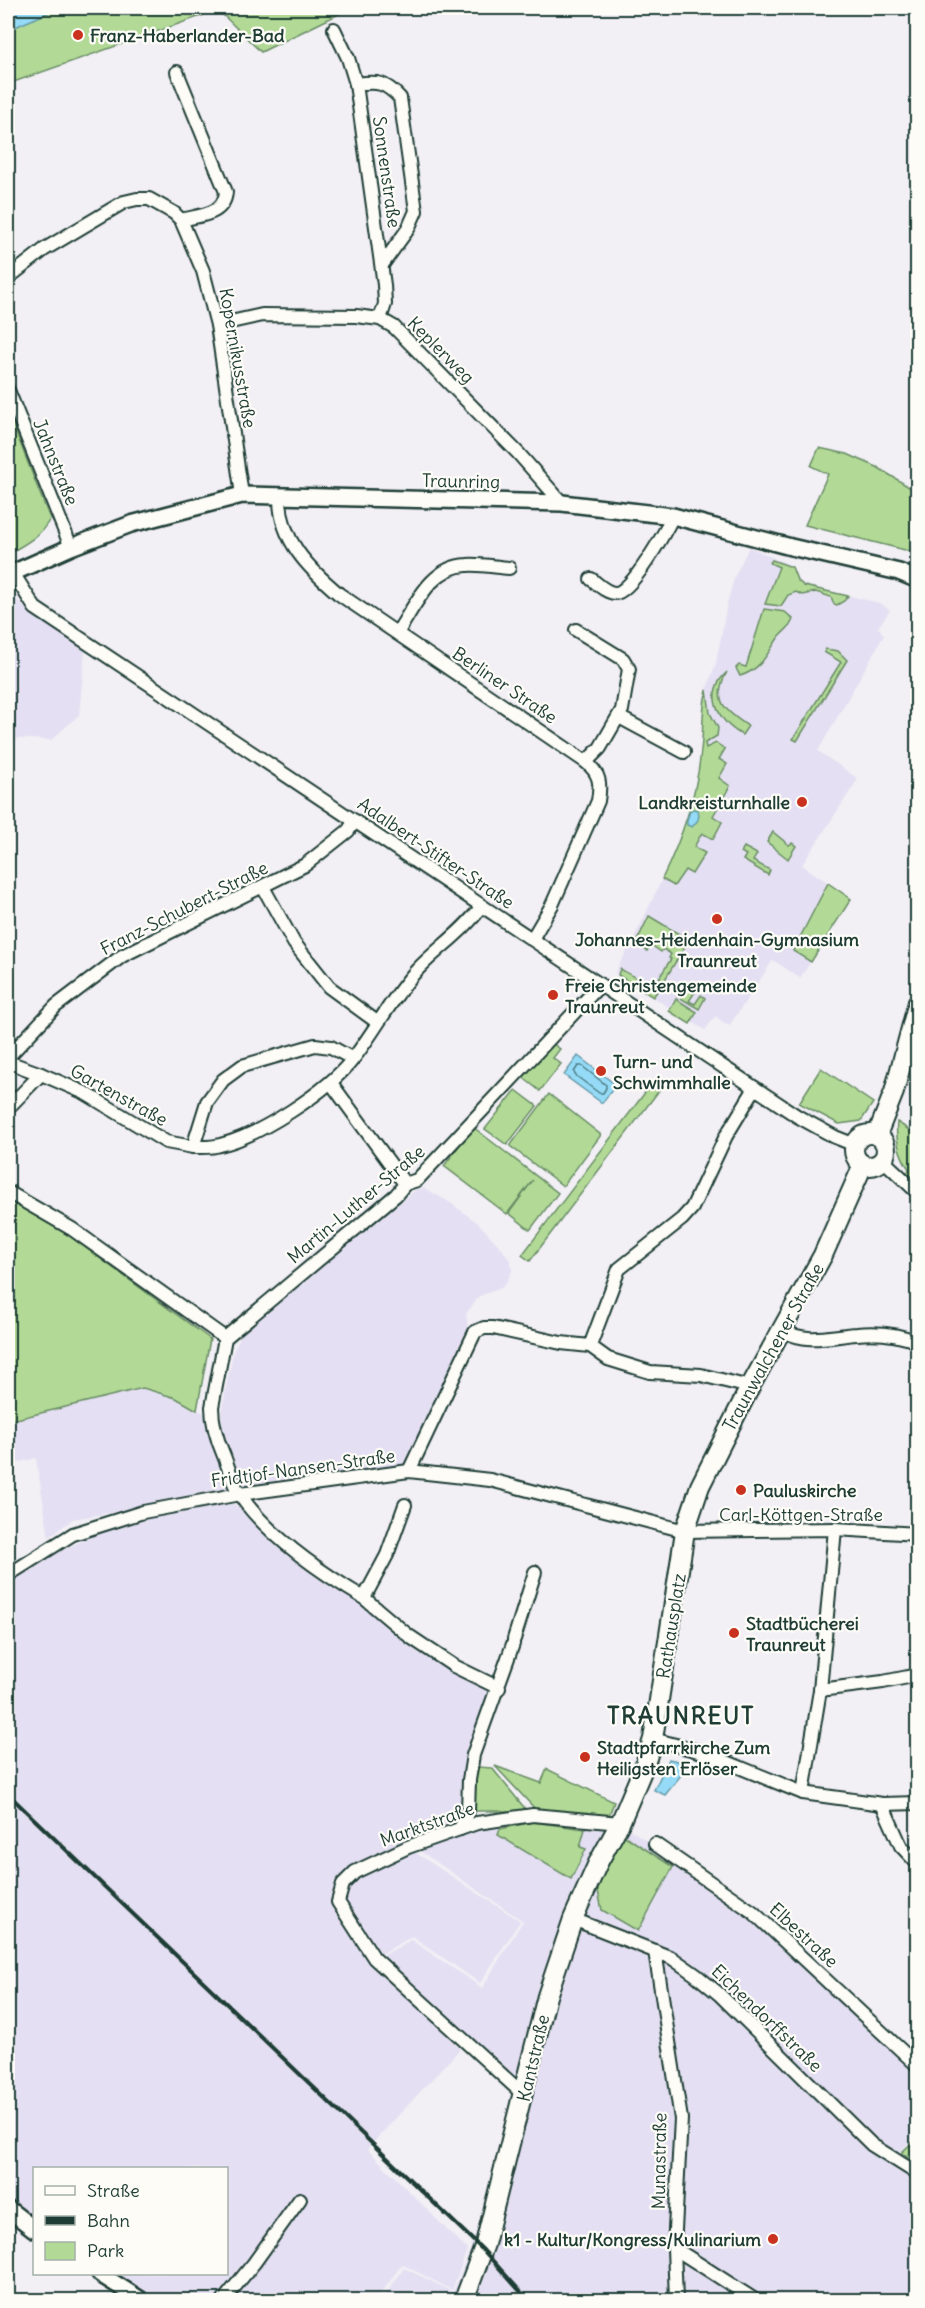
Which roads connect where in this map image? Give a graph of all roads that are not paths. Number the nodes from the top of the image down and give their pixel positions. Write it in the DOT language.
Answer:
graph roads {
  1 [pos="334,29"];
  2 [pos="177,72"];
  3 [pos="356,84"];
  4 [pos="181,220"];
  5 [pos="382,265"];
  6 [pos="8,278"];
  7 [pos="380,319"];
  8 [pos="217,326"];
  9 [pos="8,390"];
  10 [pos="242,495"];
  11 [pos="280,496"];
  12 [pos="562,503"];
  13 [pos="673,516"];
  14 [pos="71,547"];
  15 [pos="509,568"];
  16 [pos="10,574"];
  17 [pos="591,579"];
  18 [pos="918,580"];
  19 [pos="576,630"];
  20 [pos="397,633"];
  21 [pos="619,717"];
  22 [pos="684,752"];
  23 [pos="586,762"];
  24 [pos="355,821"];
  25 [pos="263,887"];
  26 [pos="482,906"];
  27 [pos="532,939"];
  28 [pos="600,985"];
  29 [pos="918,1002"];
  30 [pos="377,1022"];
  31 [pos="353,1059"];
  32 [pos="8,1060"];
  33 [pos="41,1074"];
  34 [pos="331,1083"];
  35 [pos="755,1088"];
  36 [pos="8,1108"];
  37 [pos="877,1136"];
  38 [pos="855,1145"];
  39 [pos="193,1147"];
  40 [pos="883,1160"];
  41 [pos="863,1165"];
  42 [pos="405,1185"];
  43 [pos="8,1192"];
  44 [pos="918,1193"];
  45 [pos="783,1330"];
  46 [pos="225,1338"];
  47 [pos="918,1342"];
  48 [pos="590,1346"];
  49 [pos="750,1387"];
  50 [pos="409,1471"];
  51 [pos="240,1494"];
  52 [pos="405,1505"];
  53 [pos="835,1530"];
  54 [pos="685,1531"];
  55 [pos="918,1534"];
  56 [pos="535,1572"];
  57 [pos="8,1575"];
  58 [pos="364,1598"];
  59 [pos="918,1675"];
  60 [pos="499,1688"];
  61 [pos="820,1690"];
  62 [pos="653,1739"];
  63 [pos="803,1793"];
  64 [pos="918,1803"];
  65 [pos="882,1804"];
  66 [pos="620,1823"];
  67 [pos="460,1829"];
  68 [pos="655,1844"];
  69 [pos="918,1864"];
  70 [pos="573,1919"];
  71 [pos="655,1952"];
  72 [pos="918,2066"];
  73 [pos="524,2095"];
  74 [pos="918,2174"];
  75 [pos="300,2199"];
  76 [pos="8,2209"];
  77 [pos="33,2228"];
  78 [pos="674,2248"];
  79 [pos="102,2275"];
  80 [pos="141,2301"];
  81 [pos="224,2301"];
  82 [pos="464,2301"];
  83 [pos="676,2301"];
  84 [pos="755,2301"];
  1 -- 3 [label="street, Sonnenstraße"];
  2 -- 4 [label="street"];
  3 -- 5 [label="street, Sonnenstraße"];
  3 -- 5 [label="street, Sonnenstraße"];
  4 -- 6 [label="street"];
  4 -- 8 [label="street, Kopernikusstraße"];
  5 -- 7 [label="street, Sonnenstraße"];
  7 -- 8 [label="street, Keplerweg"];
  7 -- 12 [label="street, Keplerweg"];
  8 -- 10 [label="street, Kopernikusstraße"];
  9 -- 14 [label="street, Jahnstraße"];
  10 -- 11 [label="street, Traunring"];
  10 -- 14 [label="street, Traunring"];
  11 -- 12 [label="street, Traunring"];
  11 -- 20 [label="street, Berliner Straße"];
  12 -- 13 [label="street, Traunring"];
  13 -- 17 [label="street"];
  13 -- 18 [label="street, Traunring"];
  14 -- 16 [label="street, Traunring"];
  15 -- 20 [label="street"];
  16 -- 24 [label="street, Adalbert-Stifter-Straße"];
  19 -- 21 [label="street"];
  20 -- 23 [label="street, Berliner Straße"];
  21 -- 22 [label="street"];
  21 -- 23 [label="street"];
  23 -- 27 [label="street, Berliner Straße"];
  24 -- 25 [label="street, Franz-Schubert-Straße"];
  24 -- 26 [label="street, Adalbert-Stifter-Straße"];
  25 -- 30 [label="street"];
  25 -- 32 [label="street, Franz-Schubert-Straße"];
  26 -- 27 [label="street, Adalbert-Stifter-Straße"];
  26 -- 30 [label="street, Gartenstraße"];
  27 -- 28 [label="street, Adalbert-Stifter-Straße"];
  28 -- 35 [label="street, Adalbert-Stifter-Straße"];
  28 -- 42 [label="street, Martin-Luther-Straße"];
  29 -- 37 [label="main road"];
  30 -- 31 [label="street, Gartenstraße"];
  31 -- 34 [label="street, Gartenstraße"];
  31 -- 39 [label="street"];
  32 -- 33 [label="street"];
  33 -- 36 [label="street, Gartenstraße"];
  33 -- 39 [label="street, Gartenstraße"];
  34 -- 39 [label="street, Gartenstraße"];
  34 -- 42 [label="street"];
  35 -- 38 [label="street, Adalbert-Stifter-Straße"];
  35 -- 48 [label="street"];
  37 -- 38 [label="main road"];
  37 -- 40 [label="main road"];
  38 -- 41 [label="main road"];
  40 -- 41 [label="main road"];
  40 -- 44 [label="street"];
  41 -- 45 [label="main road, Traunwalchener Straße"];
  42 -- 46 [label="street, Martin-Luther-Straße"];
  43 -- 46 [label="street"];
  45 -- 47 [label="street"];
  45 -- 49 [label="main road, Traunwalchener Straße"];
  46 -- 51 [label="street"];
  48 -- 49 [label="street"];
  48 -- 50 [label="street"];
  49 -- 54 [label="main road, Traunwalchener Straße"];
  50 -- 51 [label="street, Fridtjof-Nansen-Straße"];
  50 -- 54 [label="street, Fridtjof-Nansen-Straße"];
  51 -- 57 [label="street, Fridtjof-Nansen-Straße"];
  51 -- 58 [label="street"];
  52 -- 58 [label="street"];
  53 -- 54 [label="street, Carl-Köttgen-Straße"];
  53 -- 55 [label="street, Carl-Köttgen-Straße"];
  53 -- 61 [label="street"];
  54 -- 62 [label="main road, Rathausplatz"];
  56 -- 60 [label="street"];
  58 -- 60 [label="street"];
  59 -- 61 [label="street"];
  60 -- 67 [label="street"];
  61 -- 63 [label="street"];
  62 -- 63 [label="street"];
  62 -- 66 [label="main road, Rathausplatz"];
  63 -- 65 [label="street"];
  64 -- 65 [label="street"];
  65 -- 69 [label="street"];
  66 -- 67 [label="street, Marktstraße"];
  66 -- 70 [label="main road, Kantstraße"];
  67 -- 73 [label="street, Marktstraße"];
  68 -- 72 [label="street, Elbestraße"];
  70 -- 71 [label="street, Eichendorffstraße"];
  70 -- 73 [label="main road, Kantstraße"];
  71 -- 74 [label="street, Eichendorffstraße"];
  71 -- 78 [label="street, Munastraße"];
  73 -- 82 [label="main road, Kantstraße"];
  75 -- 81 [label="street"];
  76 -- 77 [label="street"];
  78 -- 83 [label="street, Munastraße"];
  78 -- 84 [label="street"];
  79 -- 80 [label="street"];
}
